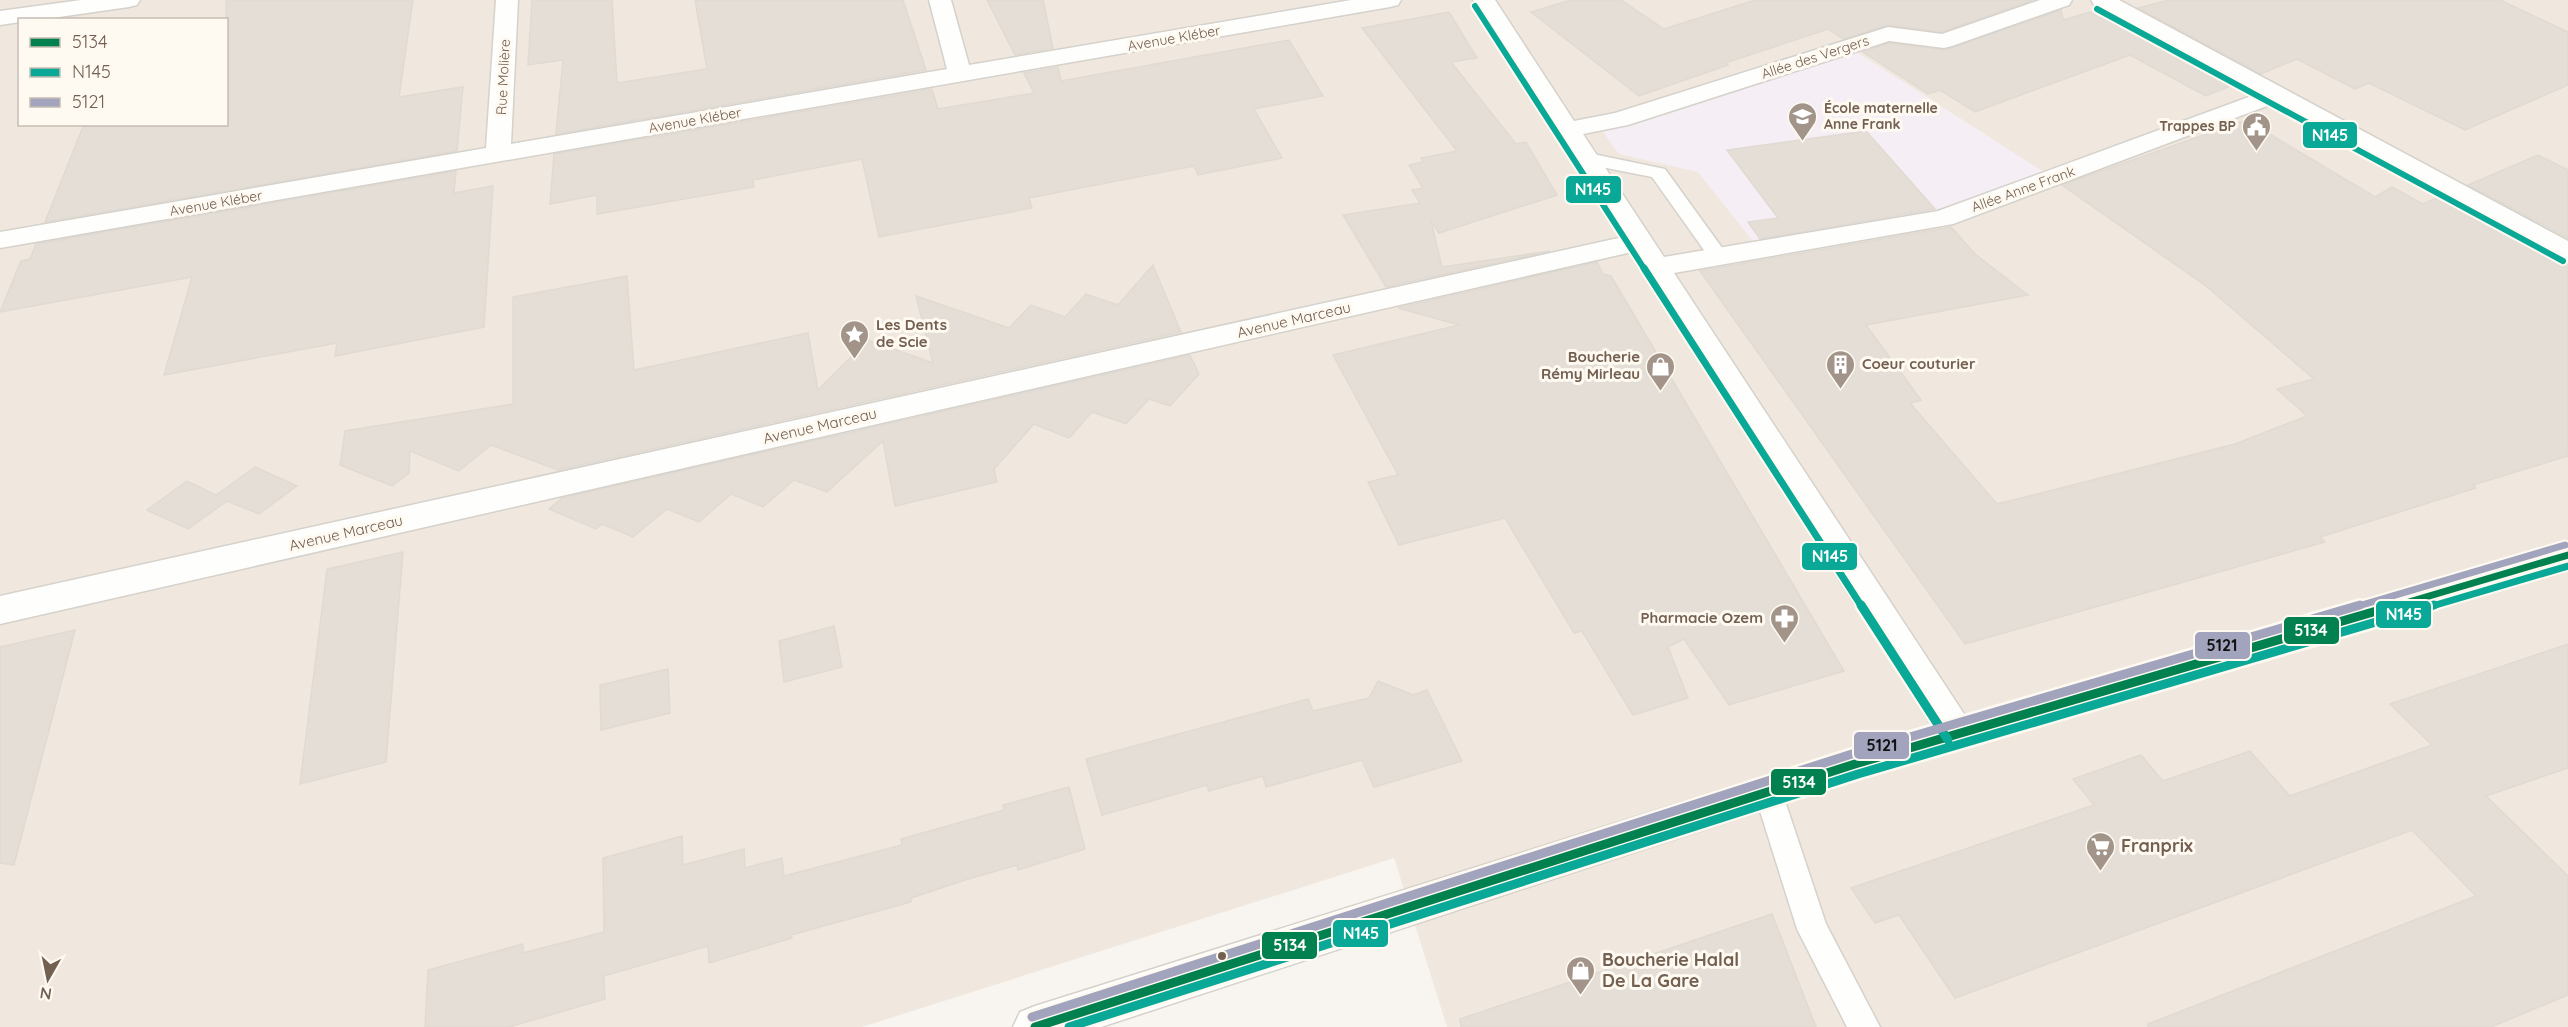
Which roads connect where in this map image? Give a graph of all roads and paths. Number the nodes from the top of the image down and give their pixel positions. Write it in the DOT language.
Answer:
graph roads {
  1 [pos="129,0"];
  2 [pos="507,0"];
  3 [pos="940,0"];
  4 [pos="1390,0"];
  5 [pos="1484,0"];
  6 [pos="2061,0"];
  7 [pos="2102,0"];
  8 [pos="0,18"];
  9 [pos="960,75"];
  10 [pos="2278,94"];
  11 [pos="1569,129"];
  12 [pos="498,154"];
  13 [pos="1588,159"];
  14 [pos="0,240"];
  15 [pos="1640,242"];
  16 [pos="2568,252"];
  17 [pos="1718,256"];
  18 [pos="1657,267"];
  19 [pos="2568,555"];
  20 [pos="0,610"];
  21 [pos="1957,734"];
  22 [pos="1768,792"];
  23 [pos="1035,1027"];
  24 [pos="1864,1027"];
  1 -- 8 [label="street"];
  2 -- 12 [label="street, Rue Molière"];
  3 -- 9 [label="street"];
  4 -- 9 [label="street, Avenue Kléber"];
  5 -- 11 [label="street"];
  6 -- 11 [label="street, Allée des Vergers"];
  7 -- 10 [label="street"];
  9 -- 12 [label="street, Avenue Kléber"];
  10 -- 16 [label="street"];
  10 -- 17 [label="street, Allée Anne Frank"];
  11 -- 13 [label="street"];
  12 -- 14 [label="street, Avenue Kléber"];
  13 -- 15 [label="street"];
  13 -- 17 [label="lane"];
  15 -- 18 [label="street"];
  15 -- 20 [label="street, Avenue Marceau"];
  17 -- 18 [label="street, Allée Anne Frank"];
  18 -- 21 [label="street"];
  19 -- 21 [label="street"];
  21 -- 22 [label="street"];
  22 -- 23 [label="street"];
  22 -- 24 [label="lane"];
}
